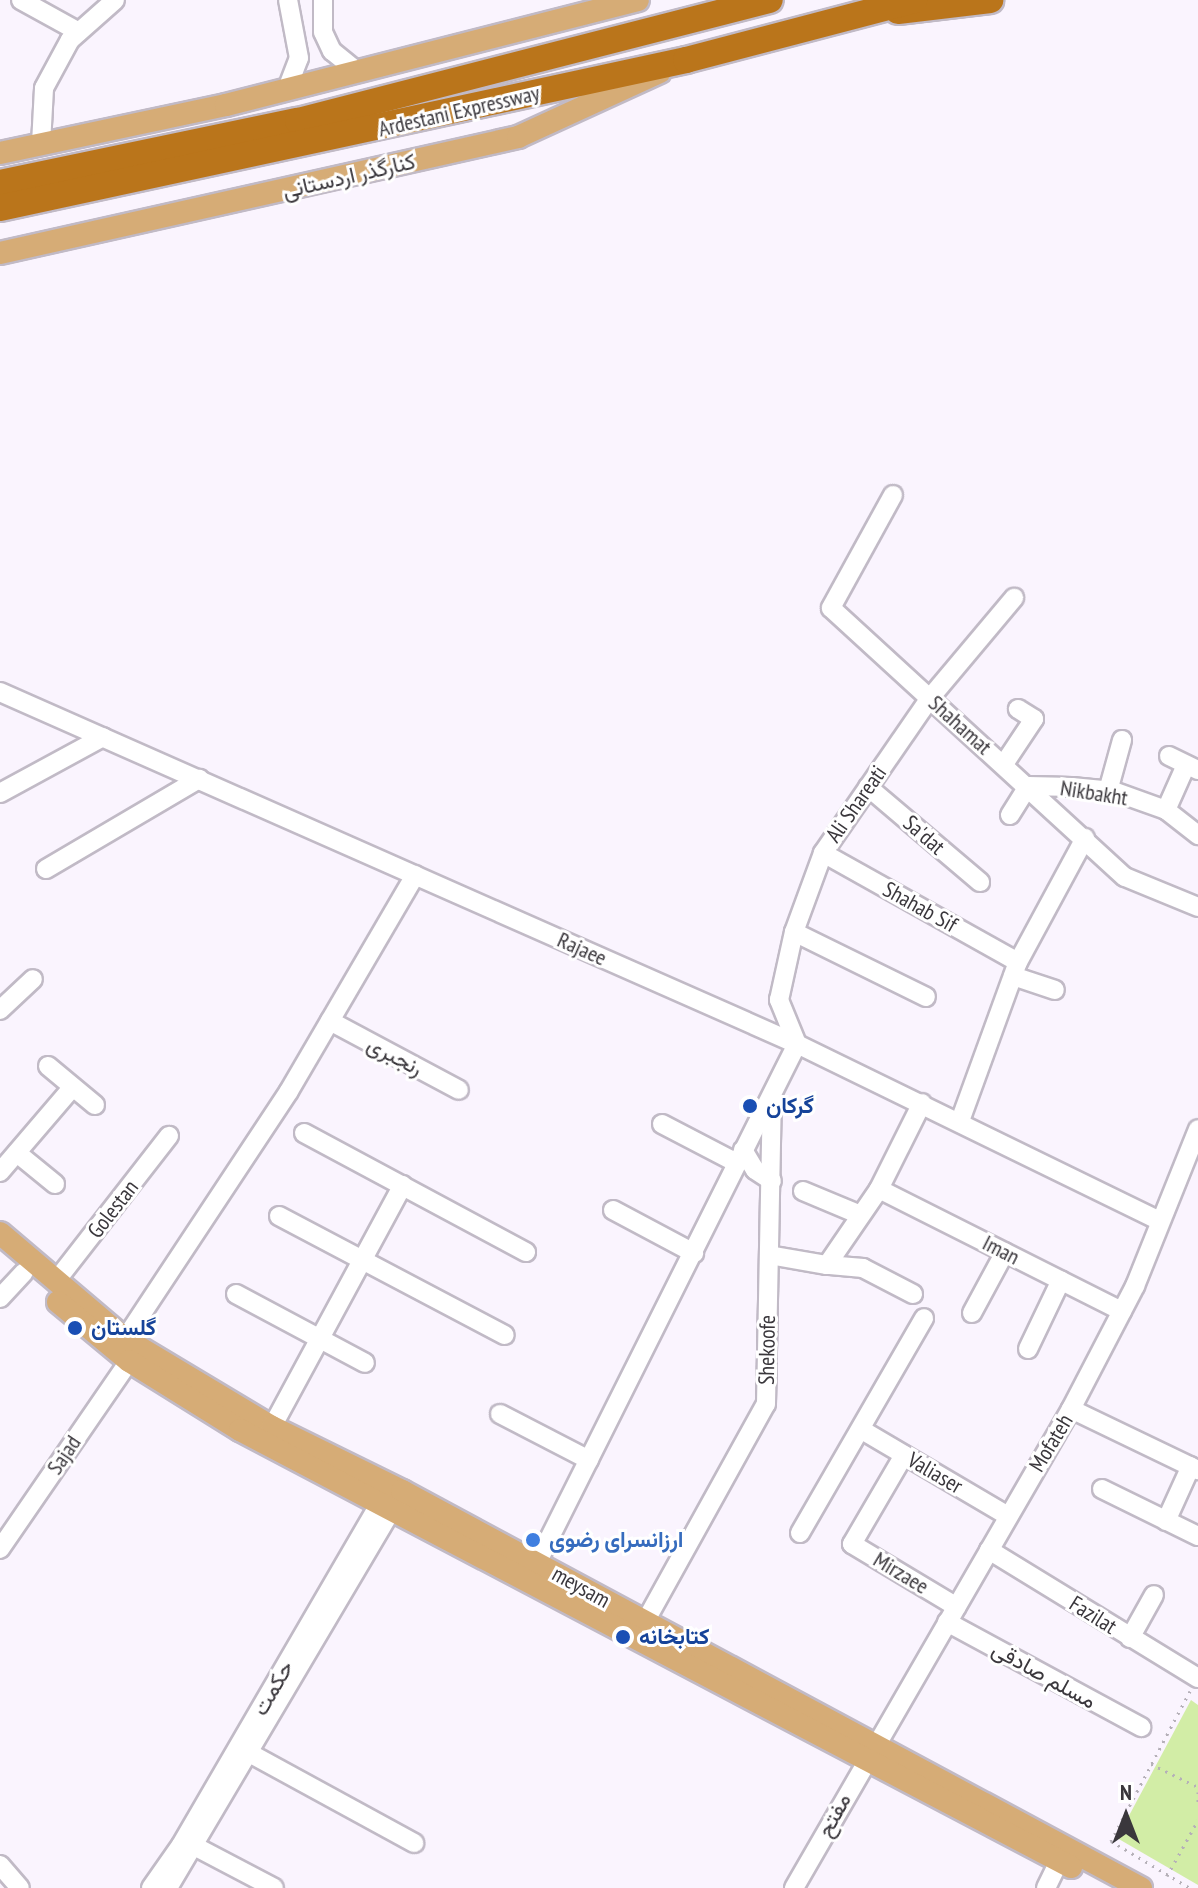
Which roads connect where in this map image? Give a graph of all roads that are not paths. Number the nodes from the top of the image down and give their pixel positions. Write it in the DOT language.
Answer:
graph roads {
  1 [pos="21,0"];
  2 [pos="115,0"];
  3 [pos="288,0"];
  4 [pos="323,0"];
  5 [pos="638,0"];
  6 [pos="770,0"];
  7 [pos="914,0"];
  8 [pos="990,0"];
  9 [pos="859,16"];
  10 [pos="79,32"];
  11 [pos="686,60"];
  12 [pos="358,72"];
  13 [pos="287,89"];
  14 [pos="41,144"];
  15 [pos="0,153"];
  16 [pos="0,183"];
  17 [pos="0,208"];
  18 [pos="0,253"];
  19 [pos="893,495"];
  20 [pos="1014,598"];
  21 [pos="0,692"];
  22 [pos="930,698"];
  23 [pos="1051,729"];
  24 [pos="103,737"];
  25 [pos="1122,740"];
  26 [pos="1184,763"];
  27 [pos="1004,764"];
  28 [pos="199,779"];
  29 [pos="1028,786"];
  30 [pos="868,787"];
  31 [pos="1108,791"];
  32 [pos="0,793"];
  33 [pos="1166,810"];
  34 [pos="1010,815"];
  35 [pos="1198,835"];
  36 [pos="1085,838"];
  37 [pos="823,853"];
  38 [pos="46,869"];
  39 [pos="415,875"];
  40 [pos="980,882"];
  41 [pos="1198,907"];
  42 [pos="794,932"];
  43 [pos="1015,969"];
  44 [pos="33,979"];
  45 [pos="1055,990"];
  46 [pos="926,997"];
  47 [pos="0,1010"];
  48 [pos="330,1021"];
  49 [pos="797,1044"];
  50 [pos="48,1066"];
  51 [pos="72,1088"];
  52 [pos="459,1090"];
  53 [pos="772,1095"];
  54 [pos="922,1103"];
  55 [pos="95,1105"];
  56 [pos="960,1121"];
  57 [pos="662,1124"];
  58 [pos="1198,1129"];
  59 [pos="304,1133"];
  60 [pos="169,1136"];
  61 [pos="17,1153"];
  62 [pos="740,1157"];
  63 [pos="0,1172"];
  64 [pos="772,1181"];
  65 [pos="55,1184"];
  66 [pos="403,1185"];
  67 [pos="879,1189"];
  68 [pos="803,1191"];
  69 [pos="613,1210"];
  70 [pos="858,1214"];
  71 [pos="279,1216"];
  72 [pos="1158,1220"];
  73 [pos="0,1233"];
  74 [pos="0,1252"];
  75 [pos="526,1252"];
  76 [pos="1005,1252"];
  77 [pos="694,1253"];
  78 [pos="769,1255"];
  79 [pos="364,1259"];
  80 [pos="827,1265"];
  81 [pos="24,1272"];
  82 [pos="1061,1280"];
  83 [pos="56,1281"];
  84 [pos="236,1294"];
  85 [pos="913,1294"];
  86 [pos="0,1298"];
  87 [pos="1122,1311"];
  88 [pos="972,1313"];
  89 [pos="924,1318"];
  90 [pos="505,1335"];
  91 [pos="322,1339"];
  92 [pos="1028,1349"];
  93 [pos="127,1350"];
  94 [pos="365,1363"];
  95 [pos="1071,1409"];
  96 [pos="500,1414"];
  97 [pos="272,1427"];
  98 [pos="862,1430"];
  99 [pos="904,1455"];
  100 [pos="589,1460"];
  101 [pos="1194,1468"];
  102 [pos="396,1488"];
  103 [pos="1102,1489"];
  104 [pos="385,1510"];
  105 [pos="1008,1516"];
  106 [pos="1166,1521"];
  107 [pos="800,1533"];
  108 [pos="1198,1536"];
  109 [pos="0,1549"];
  110 [pos="989,1550"];
  111 [pos="537,1563"];
  112 [pos="1154,1595"];
  113 [pos="952,1614"];
  114 [pos="645,1622"];
  115 [pos="1130,1638"];
  116 [pos="1198,1677"];
  117 [pos="1141,1727"];
  118 [pos="871,1750"];
  119 [pos="251,1754"];
  120 [pos="414,1843"];
  121 [pos="196,1847"];
  122 [pos="1059,1861"];
  123 [pos="0,1865"];
  124 [pos="798,1887"];
  125 [pos="20,1888"];
  126 [pos="151,1888"];
  127 [pos="168,1888"];
  128 [pos="274,1888"];
  129 [pos="1046,1888"];
  130 [pos="1110,1888"];
  131 [pos="1141,1888"];
  1 -- 10 [label="street"];
  2 -- 10 [label="street"];
  3 -- 13 [label="street"];
  4 -- 12 [label="street"];
  5 -- 12 [label="main road"];
  6 -- 16 [label="highway, Ardestani Expressway"];
  7 -- 9 [label="highway, Ardestani Expressway"];
  8 -- 9 [label="highway"];
  9 -- 11 [label="highway, Ardestani Expressway"];
  10 -- 14 [label="street"];
  11 -- 17 [label="highway, Ardestani Expressway"];
  11 -- 18 [label="main road, کنارگذر اردستانی"];
  12 -- 13 [label="main road"];
  13 -- 14 [label="main road"];
  14 -- 15 [label="main road"];
  19 -- 22 [label="street, Shahamat"];
  20 -- 22 [label="street, Ali Shareati"];
  21 -- 24 [label="street, Rajaee"];
  22 -- 27 [label="street, Shahamat"];
  22 -- 30 [label="street, Ali Shareati"];
  23 -- 27 [label="street"];
  24 -- 28 [label="street, Rajaee"];
  24 -- 32 [label="street"];
  25 -- 31 [label="street"];
  26 -- 33 [label="street"];
  27 -- 29 [label="street, Shahamat"];
  28 -- 38 [label="street"];
  28 -- 39 [label="street, Rajaee"];
  29 -- 31 [label="street, Nikbakht"];
  29 -- 34 [label="street"];
  29 -- 36 [label="street, Shahamat"];
  30 -- 37 [label="street, Ali Shareati"];
  30 -- 40 [label="street, Sa'dat"];
  31 -- 33 [label="street, Nikbakht"];
  33 -- 35 [label="street, Nikbakht"];
  36 -- 41 [label="street, Shahamat"];
  36 -- 43 [label="street"];
  37 -- 42 [label="street, Ali Shareati"];
  37 -- 43 [label="street, Shahab Sif"];
  39 -- 48 [label="street, Sajad"];
  39 -- 49 [label="street, Rajaee"];
  42 -- 46 [label="street"];
  42 -- 49 [label="street, Ali Shareati"];
  43 -- 45 [label="street, Shahab Sif"];
  43 -- 56 [label="street"];
  44 -- 47 [label="street"];
  48 -- 52 [label="street, رنجبری"];
  48 -- 93 [label="street, Sajad"];
  49 -- 53 [label="street"];
  49 -- 54 [label="street, Rajaee"];
  50 -- 51 [label="street"];
  51 -- 55 [label="street"];
  51 -- 61 [label="street"];
  53 -- 62 [label="street"];
  53 -- 64 [label="street, Shekoofe"];
  54 -- 56 [label="street, Rajaee"];
  54 -- 67 [label="street"];
  56 -- 72 [label="street, Rajaee"];
  57 -- 62 [label="street"];
  58 -- 72 [label="street, Mofateh"];
  59 -- 66 [label="street"];
  60 -- 83 [label="street, Golestan"];
  61 -- 63 [label="street"];
  61 -- 65 [label="street"];
  62 -- 64 [label="street"];
  62 -- 77 [label="street"];
  64 -- 78 [label="street, Shekoofe"];
  66 -- 75 [label="street"];
  66 -- 79 [label="street"];
  67 -- 70 [label="street"];
  67 -- 76 [label="street, Iman"];
  68 -- 70 [label="street"];
  69 -- 77 [label="street"];
  70 -- 80 [label="street"];
  71 -- 79 [label="street"];
  72 -- 87 [label="street, Mofateh"];
  73 -- 83 [label="main road, meysam"];
  74 -- 81 [label="main road, meysam"];
  76 -- 82 [label="street, Iman"];
  76 -- 88 [label="street"];
  77 -- 100 [label="street"];
  78 -- 80 [label="street"];
  78 -- 114 [label="street, Shekoofe"];
  79 -- 90 [label="street"];
  79 -- 91 [label="street"];
  80 -- 85 [label="street"];
  81 -- 86 [label="street"];
  81 -- 93 [label="main road, meysam"];
  82 -- 87 [label="street, Iman"];
  82 -- 92 [label="street"];
  83 -- 93 [label="main road, meysam"];
  84 -- 91 [label="street"];
  87 -- 95 [label="street, Mofateh"];
  89 -- 98 [label="street"];
  91 -- 94 [label="street"];
  91 -- 97 [label="street"];
  93 -- 97 [label="main road, meysam"];
  93 -- 104 [label="main road, meysam"];
  93 -- 109 [label="street, Sajad"];
  95 -- 101 [label="street"];
  95 -- 105 [label="street, Mofateh"];
  96 -- 100 [label="street"];
  97 -- 102 [label="main road, meysam"];
  98 -- 99 [label="street, Valiaser"];
  98 -- 107 [label="street"];
  99 -- 105 [label="street, Valiaser"];
  99 -- 113 [label="street, Mirzaee"];
  100 -- 111 [label="street"];
  101 -- 106 [label="street"];
  102 -- 104 [label="street, حکمت"];
  102 -- 111 [label="main road, meysam"];
  103 -- 106 [label="street"];
  104 -- 118 [label="main road, meysam"];
  104 -- 119 [label="street, حکمت"];
  104 -- 126 [label="street, حکمت"];
  105 -- 110 [label="street, Mofateh"];
  106 -- 108 [label="street"];
  110 -- 113 [label="street, Mofateh"];
  110 -- 115 [label="street, Fazilat"];
  111 -- 114 [label="main road, meysam"];
  112 -- 115 [label="street"];
  113 -- 117 [label="street, مسلم صادقی"];
  113 -- 118 [label="street, Mofateh"];
  114 -- 118 [label="main road, meysam"];
  115 -- 116 [label="street, Fazilat"];
  118 -- 122 [label="main road, meysam"];
  118 -- 124 [label="street, مفتح"];
  118 -- 131 [label="main road, meysam"];
  119 -- 120 [label="street"];
  119 -- 121 [label="street, حکمت"];
  121 -- 127 [label="street, حکمت"];
  121 -- 128 [label="street"];
  122 -- 129 [label="street"];
  122 -- 130 [label="main road, meysam"];
  123 -- 125 [label="street"];
}
